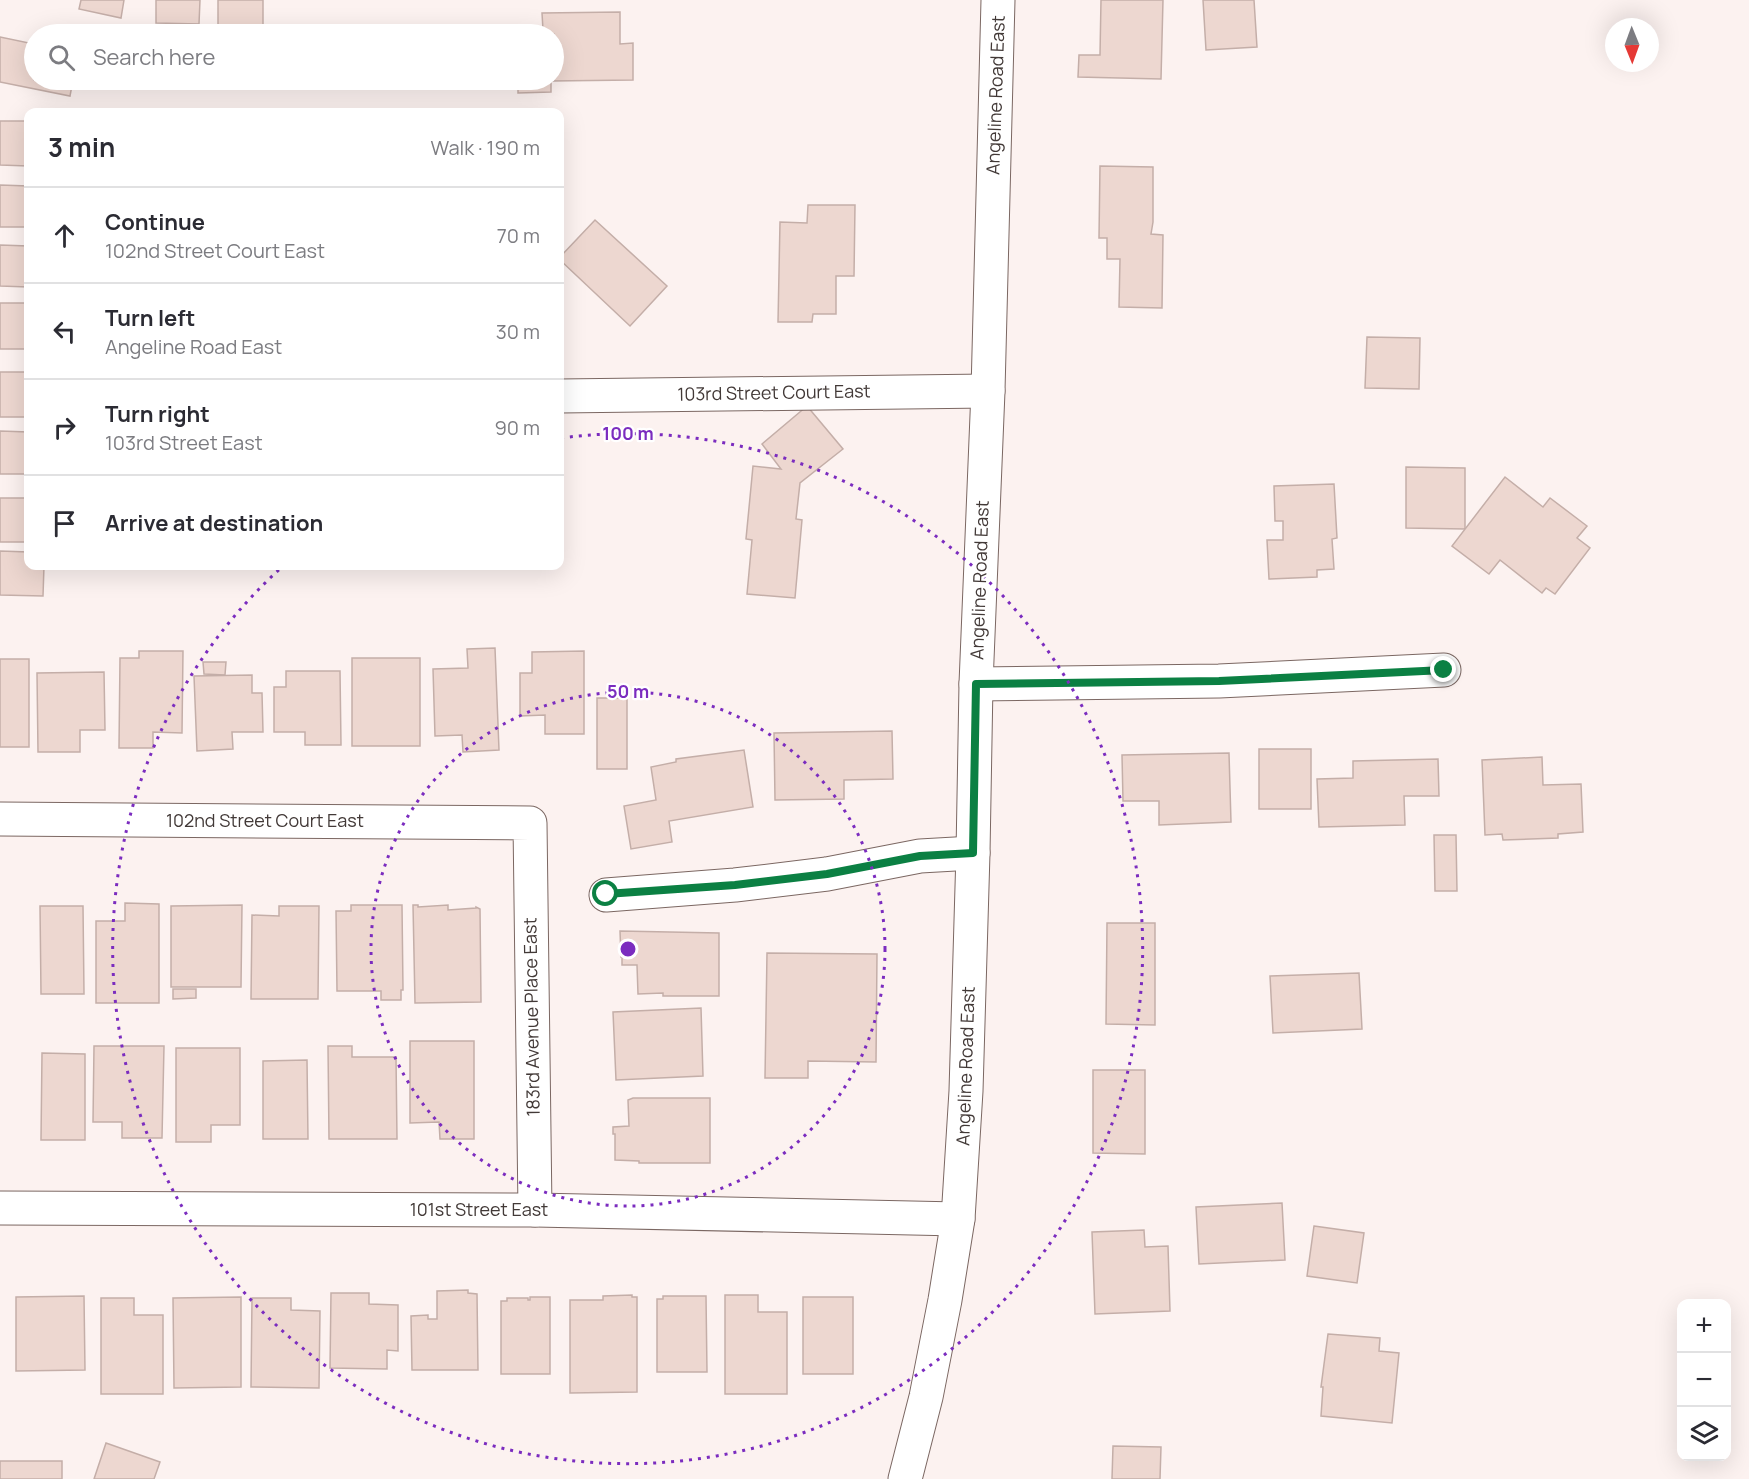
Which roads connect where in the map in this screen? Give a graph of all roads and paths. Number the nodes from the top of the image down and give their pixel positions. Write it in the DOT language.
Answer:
graph roads {
  1 [pos="998,0"];
  2 [pos="988,391"];
  3 [pos="564,396"];
  4 [pos="1444,670"];
  5 [pos="976,684"];
  6 [pos="0,819"];
  7 [pos="530,823"];
  8 [pos="973,853"];
  9 [pos="606,894"];
  10 [pos="0,1208"];
  11 [pos="535,1210"];
  12 [pos="958,1219"];
  13 [pos="905,1479"];
  1 -- 2 [label="street, Angeline Road East"];
  2 -- 3 [label="street, 103rd Street Court East"];
  2 -- 5 [label="street, Angeline Road East"];
  4 -- 5 [label="street"];
  5 -- 8 [label="street, Angeline Road East"];
  6 -- 7 [label="street, 102nd Street Court East"];
  7 -- 11 [label="street, 183rd Avenue Place East"];
  8 -- 9 [label="street"];
  8 -- 12 [label="street, Angeline Road East"];
  10 -- 11 [label="street, 101st Street East"];
  11 -- 12 [label="street, 101st Street East"];
  12 -- 13 [label="street, Angeline Road East"];
}
